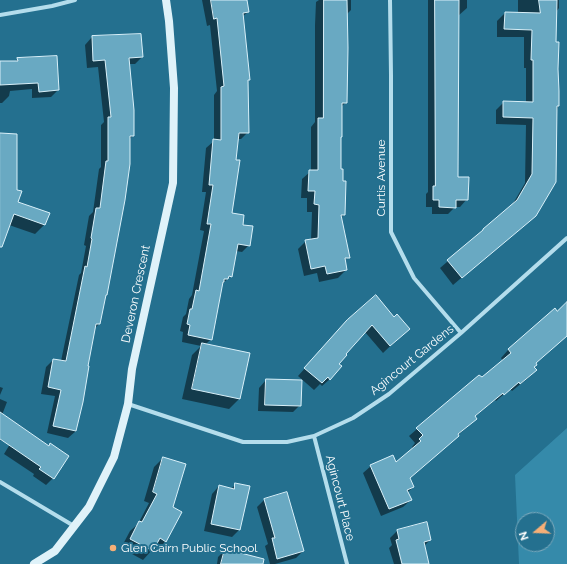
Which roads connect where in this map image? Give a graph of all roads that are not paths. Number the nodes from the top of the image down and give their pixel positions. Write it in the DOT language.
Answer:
graph roads {
  1 [pos="75,0"];
  2 [pos="166,0"];
  3 [pos="390,0"];
  4 [pos="0,15"];
  5 [pos="567,238"];
  6 [pos="461,333"];
  7 [pos="128,404"];
  8 [pos="314,436"];
  9 [pos="0,482"];
  10 [pos="74,526"];
  11 [pos="34,564"];
  12 [pos="347,564"];
  1 -- 4 [label="street"];
  2 -- 7 [label="street, Deveron Crescent"];
  3 -- 6 [label="street, Curtis Avenue"];
  5 -- 6 [label="street, Agincourt Gardens"];
  6 -- 8 [label="street, Agincourt Gardens"];
  7 -- 8 [label="street, Agincourt Gardens"];
  7 -- 10 [label="street, Deveron Crescent"];
  8 -- 12 [label="street, Agincourt Place"];
  9 -- 10 [label="street"];
  10 -- 11 [label="street, Deveron Crescent"];
}
